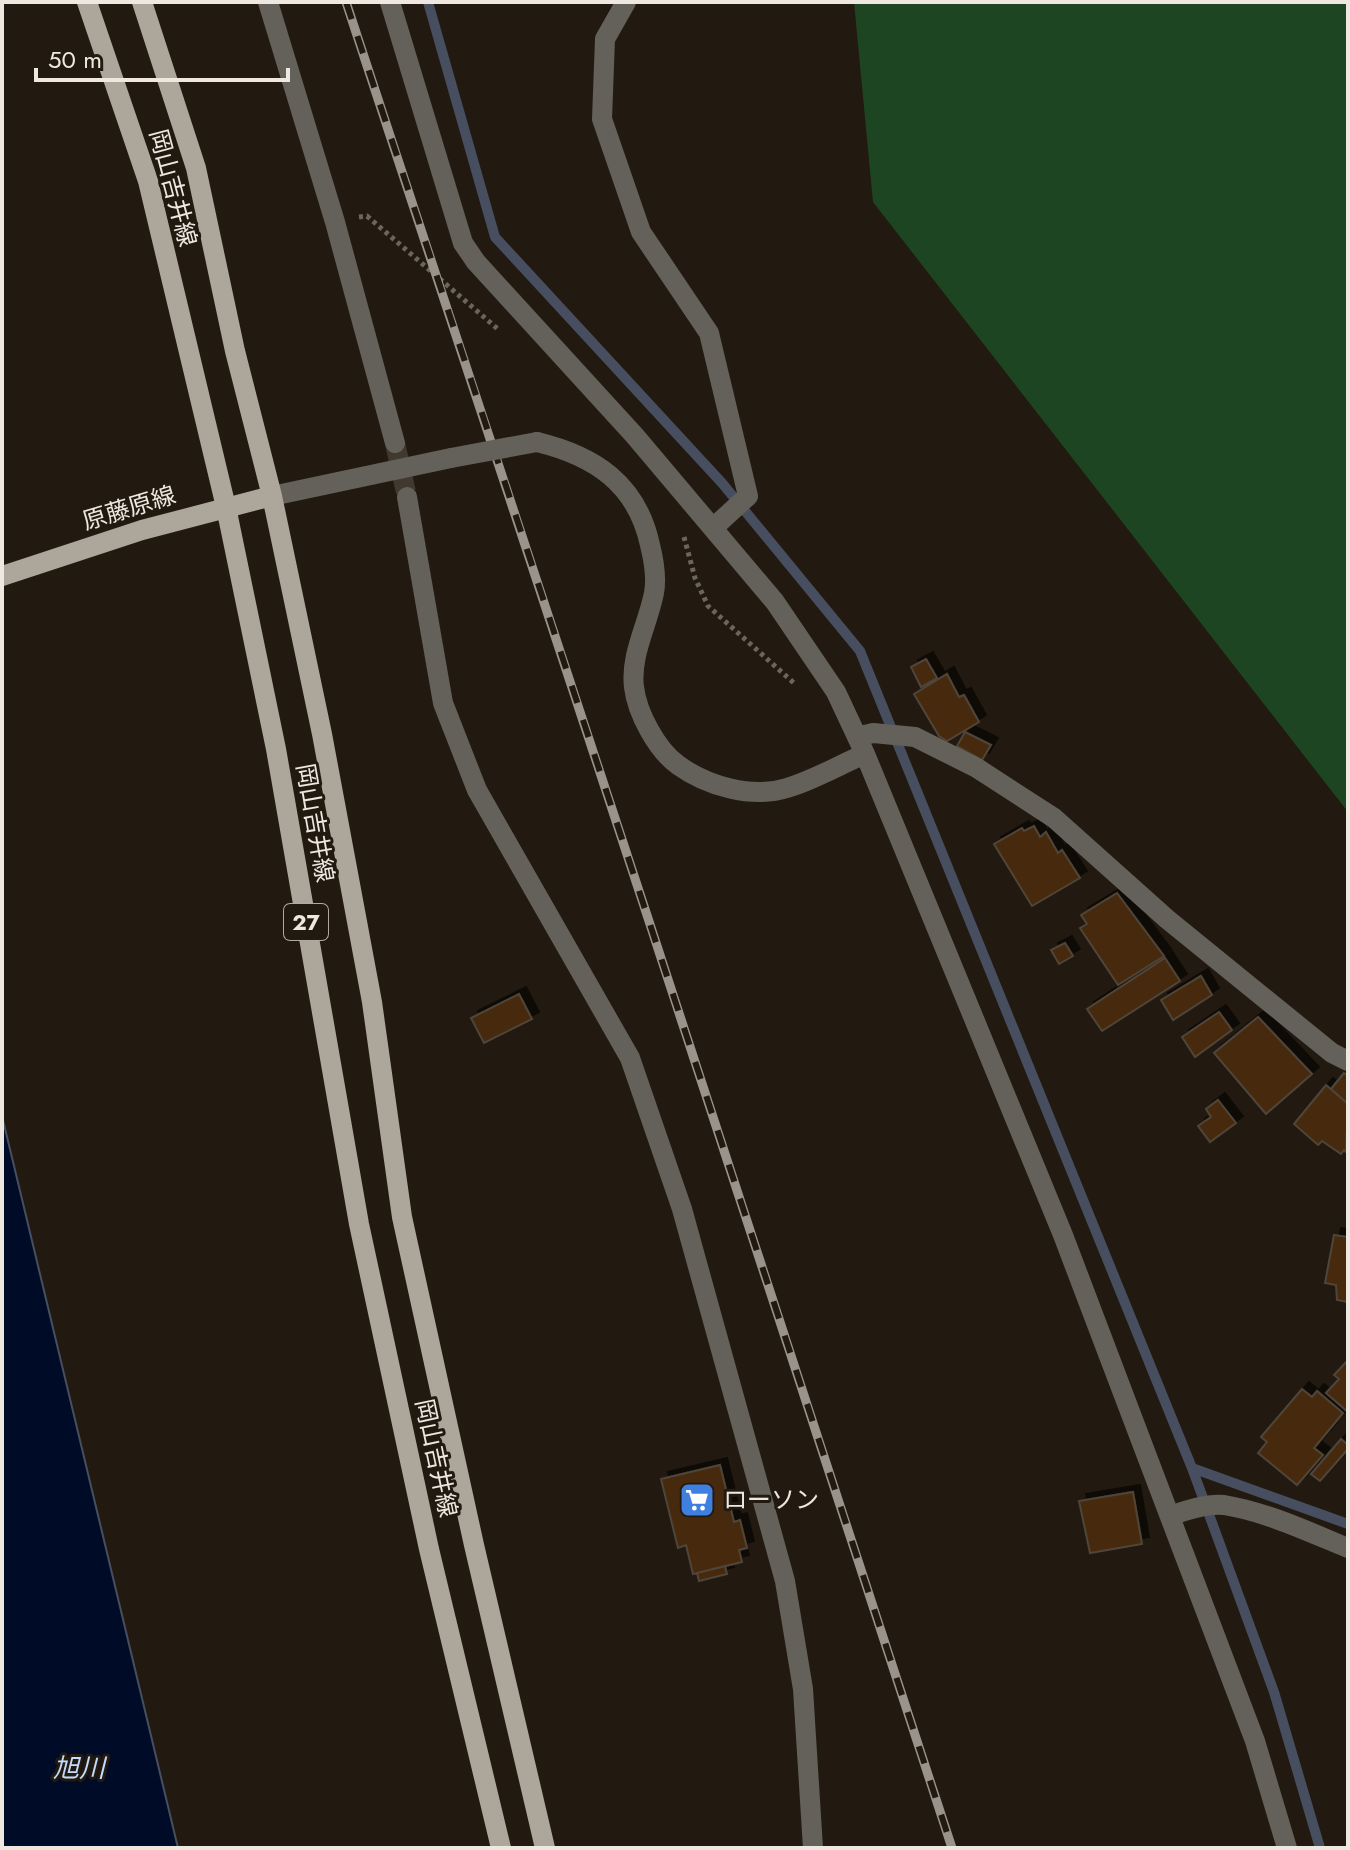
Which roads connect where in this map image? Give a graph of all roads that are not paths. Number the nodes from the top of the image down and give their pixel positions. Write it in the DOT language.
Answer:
graph roads {
  1 [pos="87,2"];
  2 [pos="142,2"];
  3 [pos="268,2"];
  4 [pos="390,2"];
  5 [pos="626,2"];
  6 [pos="395,443"];
  7 [pos="272,496"];
  8 [pos="407,497"];
  9 [pos="226,507"];
  10 [pos="713,528"];
  11 [pos="2,576"];
  12 [pos="865,741"];
  13 [pos="1348,1061"];
  14 [pos="1170,1516"];
  15 [pos="1348,1548"];
  16 [pos="501,1848"];
  17 [pos="545,1848"];
  18 [pos="813,1848"];
  19 [pos="1287,1848"];
  1 -- 9 [label="main road, 岡山吉井線 / 27"];
  2 -- 7 [label="main road, 岡山吉井線 / 27"];
  3 -- 6 [label="street"];
  4 -- 10 [label="street"];
  5 -- 10 [label="street"];
  7 -- 9 [label="main road, 原藤原線"];
  7 -- 12 [label="street, bridge"];
  7 -- 17 [label="main road, 岡山吉井線 / 27"];
  8 -- 18 [label="street"];
  9 -- 11 [label="main road, 原藤原線"];
  9 -- 16 [label="main road, 岡山吉井線 / 27"];
  10 -- 12 [label="street"];
  12 -- 13 [label="street"];
  12 -- 14 [label="street"];
  14 -- 15 [label="street"];
  14 -- 19 [label="street"];
}
